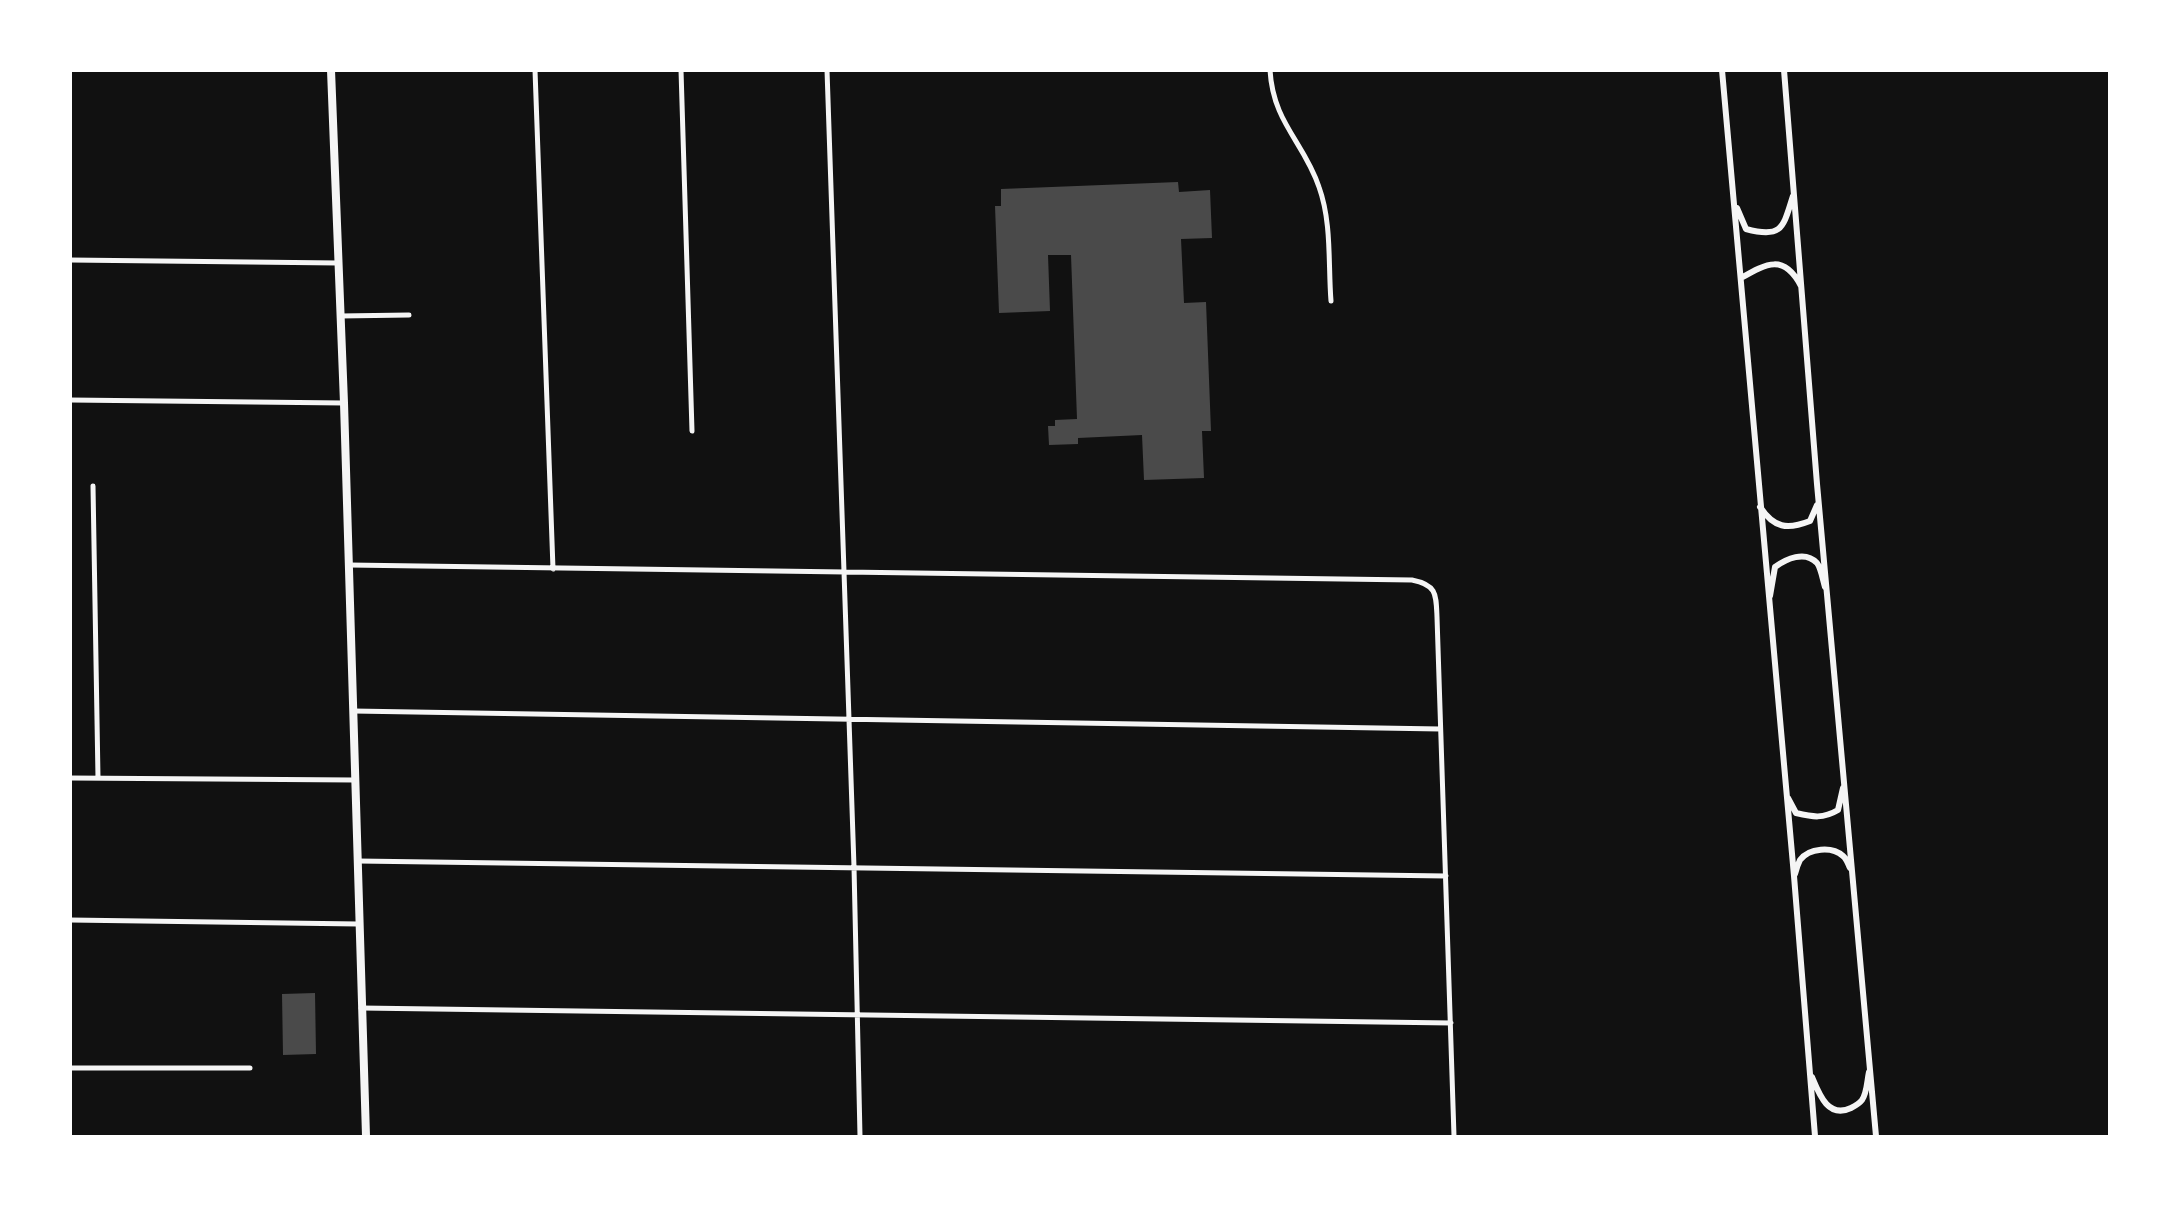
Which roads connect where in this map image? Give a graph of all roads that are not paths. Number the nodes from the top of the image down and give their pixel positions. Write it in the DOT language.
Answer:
graph roads {
  1 [pos="331,70"];
  2 [pos="535,70"];
  3 [pos="681,70"];
  4 [pos="827,70"];
  5 [pos="1270,70"];
  6 [pos="1722,70"];
  7 [pos="1784,70"];
  8 [pos="1794,193"];
  9 [pos="1734,202"];
  10 [pos="70,260"];
  11 [pos="338,263"];
  12 [pos="1741,278"];
  13 [pos="1802,290"];
  14 [pos="1331,301"];
  15 [pos="409,315"];
  16 [pos="340,316"];
  17 [pos="70,400"];
  18 [pos="344,403"];
  19 [pos="692,431"];
  20 [pos="93,486"];
  21 [pos="1818,501"];
  22 [pos="1760,507"];
  23 [pos="349,565"];
  24 [pos="553,569"];
  25 [pos="844,571"];
  26 [pos="1829,599"];
  27 [pos="1769,605"];
  28 [pos="353,711"];
  29 [pos="848,718"];
  30 [pos="1440,729"];
  31 [pos="70,778"];
  32 [pos="98,778"];
  33 [pos="354,780"];
  34 [pos="1845,780"];
  35 [pos="1786,795"];
  36 [pos="358,861"];
  37 [pos="855,867"];
  38 [pos="1853,874"];
  39 [pos="1446,876"];
  40 [pos="1794,876"];
  41 [pos="70,920"];
  42 [pos="358,924"];
  43 [pos="362,1008"];
  44 [pos="856,1013"];
  45 [pos="1450,1023"];
  46 [pos="1870,1065"];
  47 [pos="70,1068"];
  48 [pos="250,1068"];
  49 [pos="1810,1071"];
  50 [pos="366,1137"];
  51 [pos="860,1137"];
  52 [pos="1454,1137"];
  53 [pos="1815,1137"];
  54 [pos="1876,1137"];
  1 -- 11 [label="main road"];
  2 -- 24 [label="street"];
  3 -- 19 [label="street"];
  4 -- 25 [label="street"];
  5 -- 14 [label="street"];
  6 -- 9 [label="street"];
  7 -- 8 [label="street"];
  8 -- 9 [label="street"];
  8 -- 13 [label="street"];
  9 -- 12 [label="street"];
  10 -- 11 [label="street"];
  11 -- 16 [label="main road"];
  12 -- 13 [label="street"];
  12 -- 22 [label="street"];
  13 -- 21 [label="street"];
  15 -- 16 [label="street"];
  16 -- 18 [label="main road"];
  17 -- 18 [label="street"];
  18 -- 23 [label="main road"];
  20 -- 32 [label="street"];
  21 -- 22 [label="street"];
  21 -- 26 [label="street"];
  22 -- 27 [label="street"];
  23 -- 24 [label="street"];
  23 -- 28 [label="main road"];
  24 -- 25 [label="street"];
  25 -- 29 [label="street"];
  25 -- 30 [label="street"];
  26 -- 27 [label="street"];
  26 -- 34 [label="street"];
  27 -- 35 [label="street"];
  28 -- 29 [label="street"];
  28 -- 33 [label="main road"];
  29 -- 30 [label="street"];
  29 -- 37 [label="street"];
  30 -- 39 [label="street"];
  31 -- 32 [label="street"];
  32 -- 33 [label="street"];
  33 -- 36 [label="main road"];
  34 -- 35 [label="street"];
  34 -- 38 [label="street"];
  35 -- 40 [label="street"];
  36 -- 37 [label="street"];
  36 -- 42 [label="main road"];
  37 -- 39 [label="street"];
  37 -- 44 [label="street"];
  38 -- 40 [label="street"];
  38 -- 46 [label="street"];
  39 -- 45 [label="street"];
  40 -- 49 [label="street"];
  41 -- 42 [label="street"];
  42 -- 43 [label="main road"];
  43 -- 44 [label="street"];
  43 -- 50 [label="main road"];
  44 -- 45 [label="street"];
  44 -- 51 [label="street"];
  45 -- 52 [label="street"];
  46 -- 49 [label="street"];
  46 -- 54 [label="street"];
  47 -- 48 [label="street"];
  49 -- 53 [label="street"];
}
